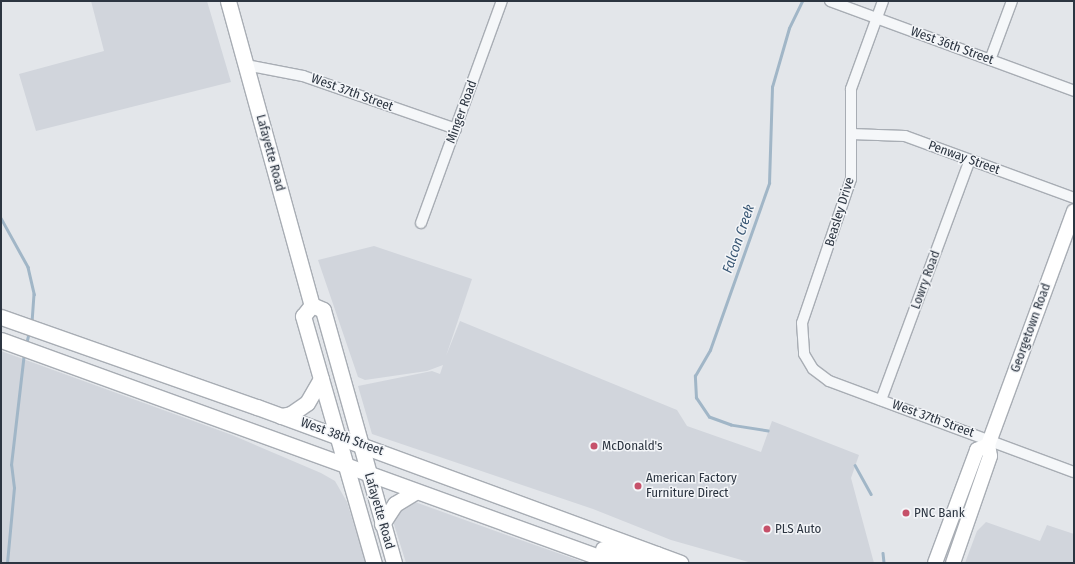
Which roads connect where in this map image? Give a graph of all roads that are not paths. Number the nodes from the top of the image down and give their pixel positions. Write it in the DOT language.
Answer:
graph roads {
  1 [pos="228,1"];
  2 [pos="502,1"];
  3 [pos="830,1"];
  4 [pos="883,1"];
  5 [pos="1012,1"];
  6 [pos="876,18"];
  7 [pos="990,60"];
  8 [pos="246,65"];
  9 [pos="1074,90"];
  10 [pos="456,129"];
  11 [pos="851,134"];
  12 [pos="970,160"];
  13 [pos="1074,198"];
  14 [pos="1074,211"];
  15 [pos="421,223"];
  16 [pos="312,305"];
  17 [pos="1,317"];
  18 [pos="1,340"];
  19 [pos="803,351"];
  20 [pos="321,379"];
  21 [pos="882,400"];
  22 [pos="281,416"];
  23 [pos="337,436"];
  24 [pos="989,442"];
  25 [pos="360,444"];
  26 [pos="346,467"];
  27 [pos="1074,472"];
  28 [pos="368,475"];
  29 [pos="415,492"];
  30 [pos="382,524"];
  31 [pos="559,544"];
  32 [pos="657,554"];
  33 [pos="374,563"];
  34 [pos="394,563"];
  35 [pos="615,563"];
  36 [pos="680,563"];
  37 [pos="935,563"];
  38 [pos="953,563"];
  1 -- 8 [label="main road, Lafayette Road"];
  2 -- 10 [label="street, Minger Road"];
  3 -- 6 [label="street, West 36th Street"];
  4 -- 6 [label="street, Beasley Drive"];
  5 -- 7 [label="street"];
  6 -- 7 [label="street, West 36th Street"];
  6 -- 11 [label="street, Beasley Drive"];
  7 -- 9 [label="street, West 36th Street"];
  8 -- 10 [label="street, West 37th Street"];
  8 -- 16 [label="main road, Lafayette Road"];
  10 -- 15 [label="street, Minger Road"];
  11 -- 12 [label="street, Penway Street"];
  11 -- 19 [label="street, Beasley Drive"];
  12 -- 13 [label="street, Penway Street"];
  12 -- 21 [label="street, Lowry Road"];
  14 -- 24 [label="main road, Georgetown Road"];
  16 -- 20 [label="main road, Lafayette Road"];
  16 -- 25 [label="main road, Lafayette Road"];
  17 -- 22 [label="main road, West 38th Street"];
  18 -- 26 [label="main road, West 38th Street"];
  19 -- 21 [label="street, West 37th Street"];
  20 -- 22 [label="main road"];
  20 -- 23 [label="main road, Lafayette Road"];
  21 -- 24 [label="street, West 37th Street"];
  22 -- 23 [label="main road, West 38th Street"];
  23 -- 25 [label="main road, West 38th Street"];
  23 -- 26 [label="main road, Lafayette Road"];
  24 -- 27 [label="street, West 37th Street"];
  24 -- 37 [label="main road, Georgetown Road"];
  24 -- 38 [label="main road, Georgetown Road"];
  25 -- 28 [label="main road, Lafayette Road"];
  25 -- 32 [label="main road, West 38th Street"];
  26 -- 28 [label="main road, West 38th Street"];
  26 -- 33 [label="main road, Lafayette Road"];
  28 -- 29 [label="main road, West 38th Street"];
  28 -- 30 [label="main road, Lafayette Road"];
  29 -- 30 [label="main road"];
  29 -- 31 [label="main road, West 38th Street"];
  30 -- 34 [label="main road, Lafayette Road"];
  31 -- 32 [label="main road"];
  31 -- 35 [label="main road, West 38th Street"];
  32 -- 36 [label="main road, West 38th Street"];
}
